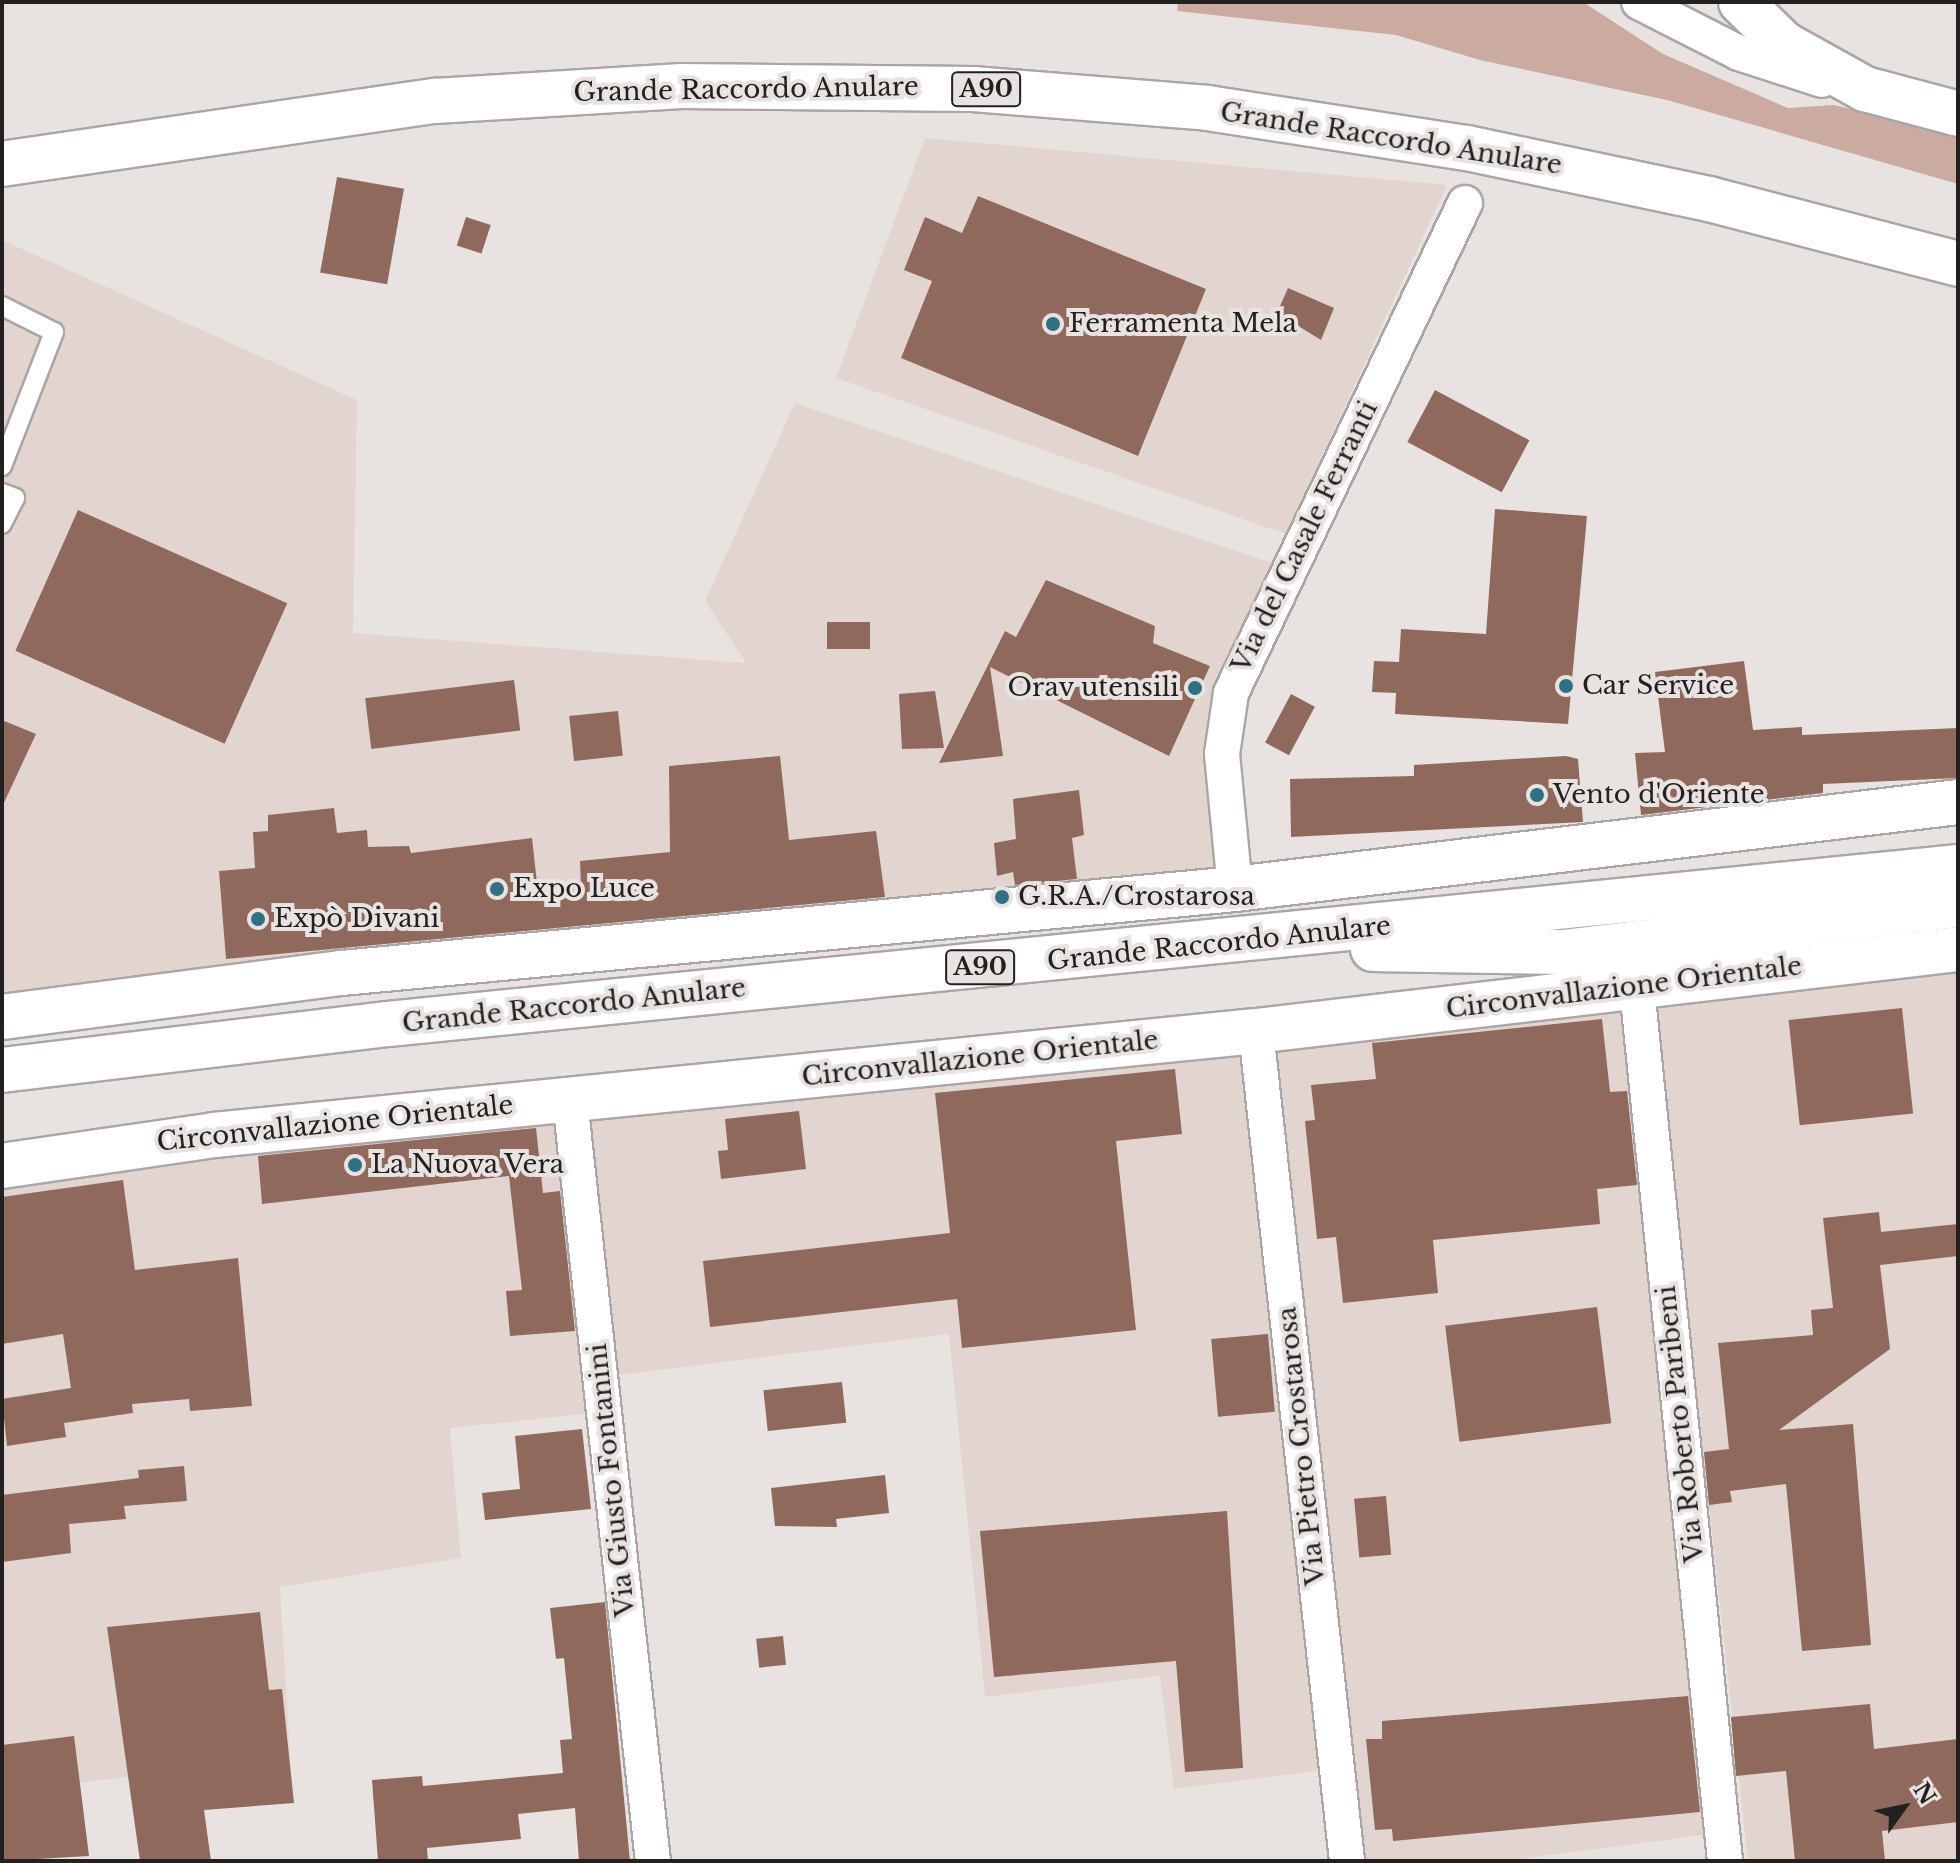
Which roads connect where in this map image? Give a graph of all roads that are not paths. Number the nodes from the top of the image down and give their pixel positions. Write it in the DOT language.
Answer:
graph roads {
  1 [pos="1639,2"];
  2 [pos="1741,2"];
  3 [pos="1865,89"];
  4 [pos="1958,114"];
  5 [pos="2,164"];
  6 [pos="1465,203"];
  7 [pos="1958,264"];
  8 [pos="2,306"];
  9 [pos="10,417"];
  10 [pos="2,466"];
  11 [pos="2,493"];
  12 [pos="2,524"];
  13 [pos="1958,802"];
  14 [pos="1958,867"];
  15 [pos="1235,889"];
  16 [pos="1958,905"];
  17 [pos="1255,941"];
  18 [pos="1958,949"];
  19 [pos="1637,988"];
  20 [pos="2,1017"];
  21 [pos="1256,1031"];
  22 [pos="2,1070"];
  23 [pos="570,1100"];
  24 [pos="2,1166"];
  25 [pos="653,1861"];
  26 [pos="1347,1861"];
  27 [pos="1725,1861"];
  1 -- 3 [label="street"];
  2 -- 3 [label="main road"];
  3 -- 4 [label="main road"];
  5 -- 7 [label="main road, Grande Raccordo Anulare / A90"];
  6 -- 15 [label="street, Via del Casale Ferranti"];
  8 -- 9 [label="lane"];
  9 -- 10 [label="lane"];
  11 -- 12 [label="lane"];
  13 -- 15 [label="main road"];
  14 -- 17 [label="main road, Grande Raccordo Anulare / A90"];
  15 -- 20 [label="main road"];
  16 -- 17 [label="main road"];
  17 -- 22 [label="main road, Grande Raccordo Anulare / A90"];
  18 -- 19 [label="main road, Circonvallazione Orientale"];
  19 -- 21 [label="main road, Circonvallazione Orientale"];
  19 -- 27 [label="street, Via Roberto Paribeni"];
  21 -- 23 [label="main road, Circonvallazione Orientale"];
  21 -- 26 [label="street, Via Pietro Crostarosa"];
  23 -- 24 [label="main road, Circonvallazione Orientale"];
  23 -- 25 [label="street, Via Giusto Fontanini"];
}
